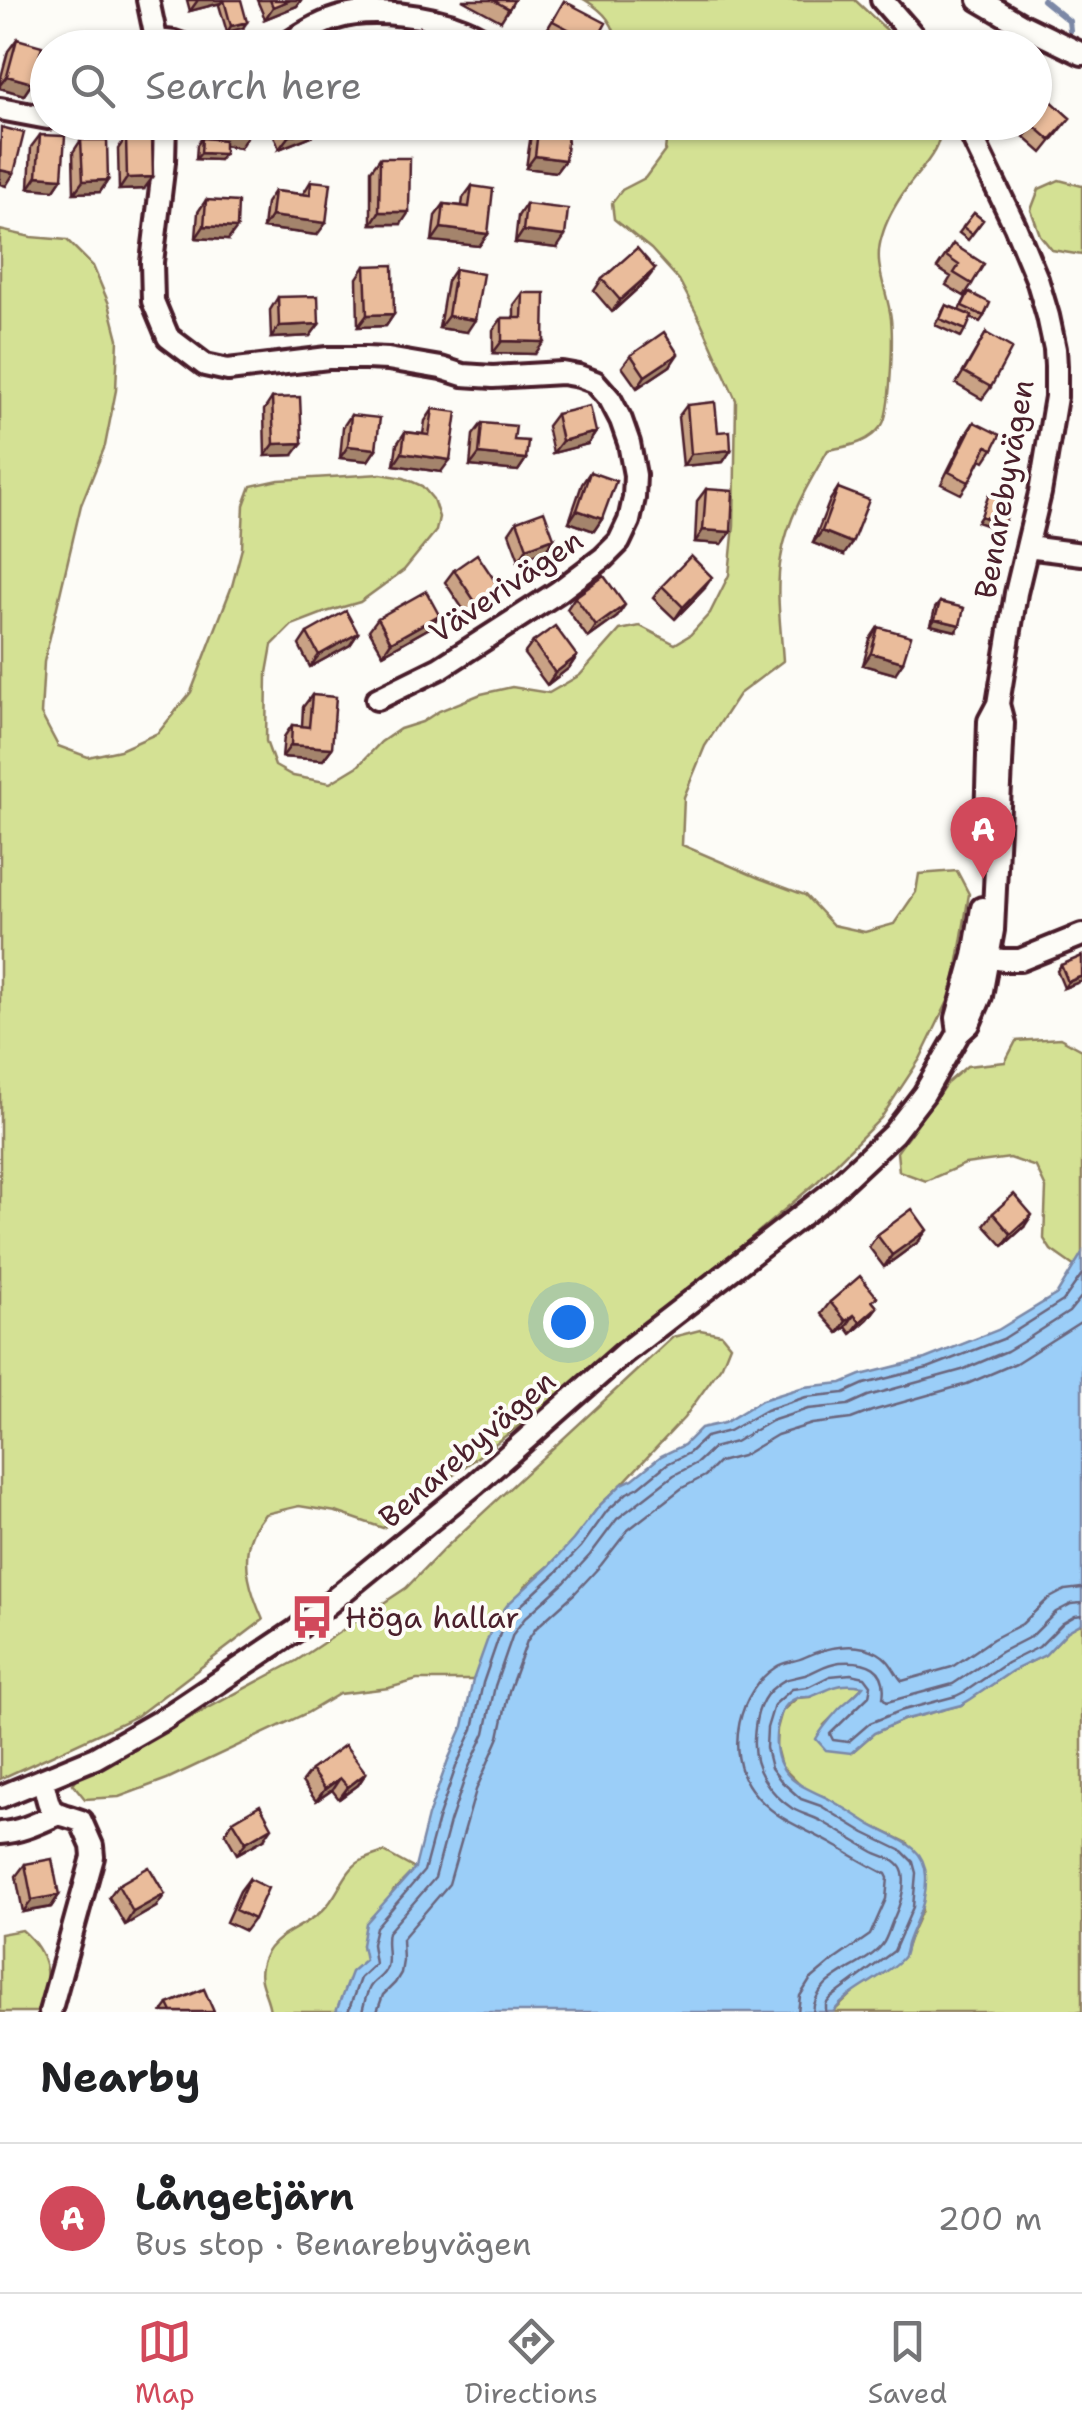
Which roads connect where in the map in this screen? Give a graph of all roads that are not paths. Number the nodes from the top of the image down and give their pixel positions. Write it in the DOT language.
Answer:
graph roads {
  1 [pos="148,0"];
  2 [pos="882,0"];
  3 [pos="980,0"];
  4 [pos="155,30"];
  5 [pos="310,30"];
  6 [pos="466,30"];
  7 [pos="909,30"];
  8 [pos="1032,30"];
  9 [pos="1052,39"];
  10 [pos="1082,54"];
  11 [pos="0,109"];
  12 [pos="30,115"];
  13 [pos="165,140"];
  14 [pos="974,140"];
  15 [pos="1027,547"];
  16 [pos="1082,554"];
  17 [pos="377,699"];
  18 [pos="1082,935"];
  19 [pos="982,957"];
  20 [pos="42,1781"];
  21 [pos="0,1797"];
  22 [pos="56,1815"];
  23 [pos="0,1833"];
  24 [pos="50,2012"];
  1 -- 4 [label="street"];
  2 -- 7 [label="street"];
  3 -- 8 [label="street"];
  5 -- 6 [label="street"];
  9 -- 10 [label="street"];
  11 -- 12 [label="street"];
  13 -- 17 [label="street, Väverivägen"];
  14 -- 15 [label="street, Benarebyvägen"];
  15 -- 16 [label="street"];
  15 -- 19 [label="street, Benarebyvägen"];
  18 -- 19 [label="street"];
  19 -- 20 [label="street, Benarebyvägen"];
  20 -- 21 [label="street, Benarebyvägen"];
  20 -- 22 [label="street"];
  22 -- 23 [label="street"];
  22 -- 24 [label="street"];
}
